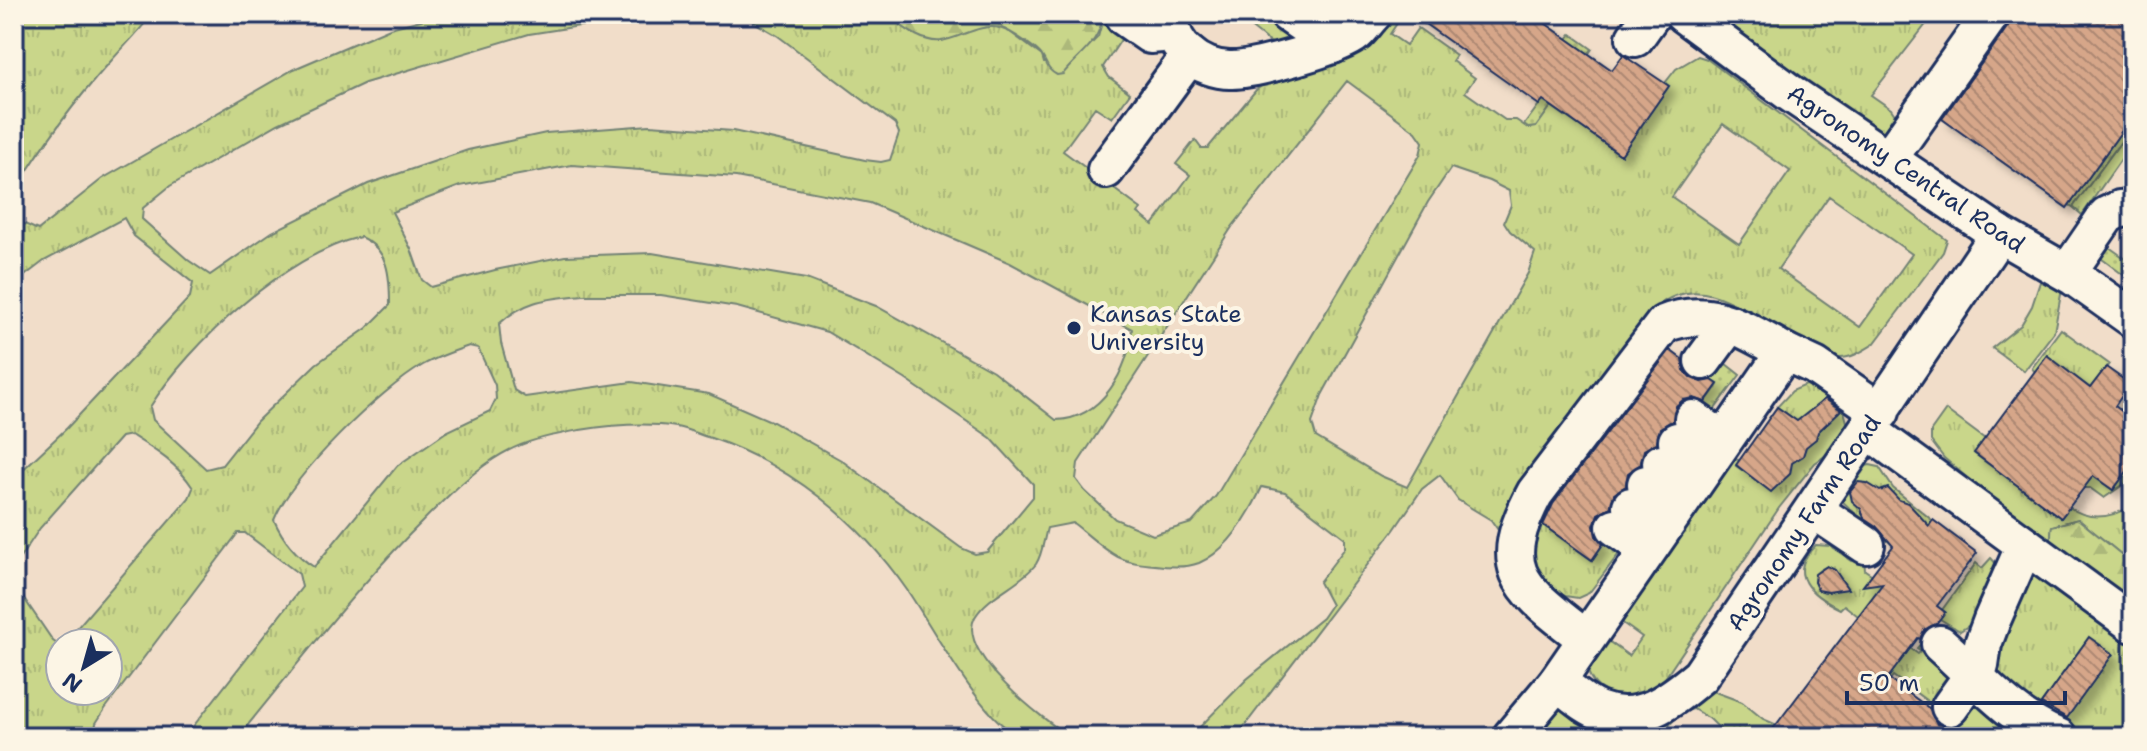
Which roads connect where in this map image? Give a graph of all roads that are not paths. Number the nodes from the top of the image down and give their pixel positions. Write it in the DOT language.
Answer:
graph roads {
  1 [pos="1288,14"];
  2 [pos="1373,14"];
  3 [pos="1683,14"];
  4 [pos="1991,14"];
  5 [pos="1124,17"];
  6 [pos="1178,34"];
  7 [pos="1333,45"];
  8 [pos="1889,158"];
  9 [pos="1106,170"];
  10 [pos="2133,208"];
  11 [pos="1999,234"];
  12 [pos="2068,272"];
  13 [pos="2133,319"];
  14 [pos="1730,324"];
  15 [pos="1785,352"];
  16 [pos="1703,361"];
  17 [pos="1874,421"];
  18 [pos="1654,473"];
  19 [pos="1685,495"];
  20 [pos="1814,510"];
  21 [pos="1866,545"];
  22 [pos="2025,545"];
  23 [pos="2133,624"];
  24 [pos="1586,639"];
  25 [pos="1940,644"];
  26 [pos="1974,674"];
  27 [pos="1557,682"];
  28 [pos="1950,707"];
  29 [pos="2050,726"];
  30 [pos="1511,737"];
  1 -- 7 [label="street"];
  2 -- 7 [label="street"];
  3 -- 8 [label="street, Agronomy Central Road"];
  4 -- 8 [label="street"];
  5 -- 6 [label="street"];
  6 -- 7 [label="street"];
  6 -- 9 [label="street"];
  8 -- 11 [label="street, Agronomy Central Road"];
  10 -- 12 [label="street"];
  11 -- 12 [label="street, Agronomy Central Road"];
  11 -- 17 [label="street, Agronomy Farm Road"];
  12 -- 13 [label="street, Agronomy Central Road"];
  14 -- 15 [label="street"];
  14 -- 16 [label="street"];
  14 -- 24 [label="street"];
  15 -- 17 [label="street"];
  15 -- 19 [label="street"];
  17 -- 20 [label="street, Agronomy Farm Road"];
  17 -- 22 [label="street"];
  18 -- 19 [label="street"];
  18 -- 19 [label="street"];
  18 -- 19 [label="street"];
  19 -- 24 [label="street"];
  20 -- 21 [label="street"];
  20 -- 27 [label="street, Agronomy Farm Road"];
  22 -- 23 [label="street"];
  22 -- 26 [label="street"];
  24 -- 27 [label="street"];
  25 -- 26 [label="street"];
  26 -- 28 [label="street"];
  26 -- 29 [label="street"];
  27 -- 30 [label="street"];
}
